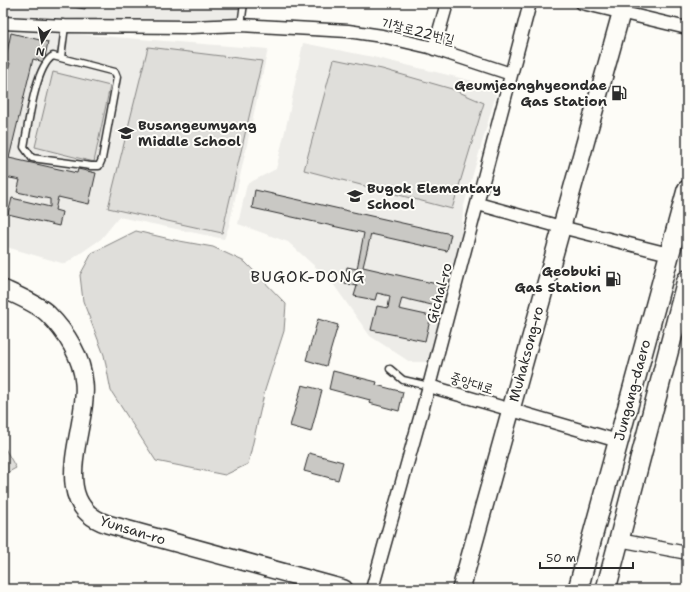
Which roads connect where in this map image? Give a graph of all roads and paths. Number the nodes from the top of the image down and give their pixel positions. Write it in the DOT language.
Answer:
graph roads {
  1 [pos="244,3"];
  2 [pos="447,3"];
  3 [pos="530,3"];
  4 [pos="582,3"];
  5 [pos="623,8"];
  6 [pos="3,23"];
  7 [pos="241,25"];
  8 [pos="65,26"];
  9 [pos="687,28"];
  10 [pos="434,49"];
  11 [pos="61,57"];
  12 [pos="510,74"];
  13 [pos="687,190"];
  14 [pos="478,204"];
  15 [pos="561,227"];
  16 [pos="669,254"];
  17 [pos="687,280"];
  18 [pos="3,289"];
  19 [pos="390,369"];
  20 [pos="430,386"];
  21 [pos="510,410"];
  22 [pos="618,441"];
  23 [pos="619,540"];
  24 [pos="687,553"];
  25 [pos="344,589"];
  26 [pos="372,589"];
  27 [pos="461,589"];
  28 [pos="578,589"];
  29 [pos="606,589"];
  1 -- 7 [label="lane"];
  2 -- 10 [label="street"];
  3 -- 12 [label="street, Gichal-ro"];
  4 -- 5 [label="street"];
  5 -- 9 [label="street"];
  5 -- 15 [label="street, Muhaksong-ro"];
  6 -- 8 [label="street, 기찰로22번길"];
  7 -- 8 [label="street, 기찰로22번길"];
  7 -- 10 [label="street, 기찰로22번길"];
  8 -- 11 [label="lane"];
  10 -- 12 [label="street, 기찰로22번길"];
  11 -- 11 [label="lane"];
  12 -- 14 [label="street, Gichal-ro"];
  13 -- 16 [label="main road, Jungang-daero"];
  14 -- 15 [label="street"];
  14 -- 20 [label="street, Gichal-ro"];
  15 -- 16 [label="street"];
  15 -- 21 [label="street, Muhaksong-ro"];
  16 -- 22 [label="main road, Jungang-daero"];
  17 -- 23 [label="main road, Jungang-daero"];
  18 -- 25 [label="street, Yunsan-ro"];
  19 -- 20 [label="lane, 중앙대로"];
  20 -- 21 [label="street, 중앙대로"];
  20 -- 26 [label="street, Gichal-ro"];
  21 -- 22 [label="street, 중앙대로"];
  21 -- 27 [label="street, Muhaksong-ro"];
  22 -- 28 [label="main road, Jungang-daero"];
  23 -- 24 [label="street"];
  23 -- 29 [label="main road, Jungang-daero"];
}
